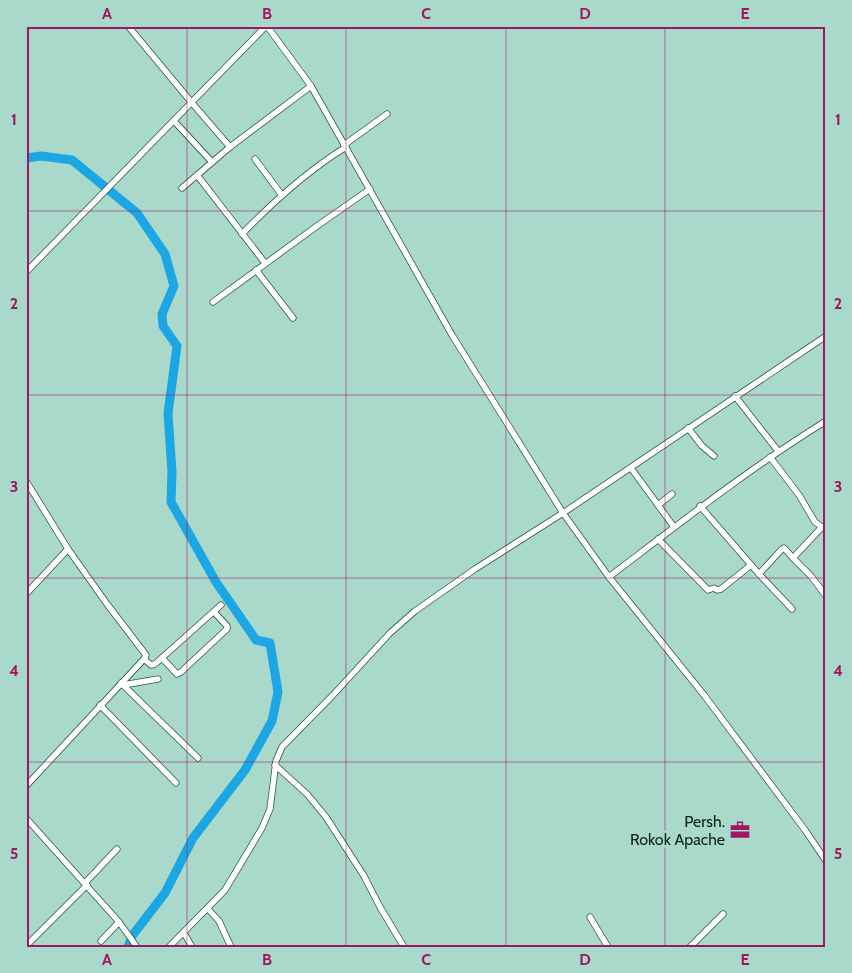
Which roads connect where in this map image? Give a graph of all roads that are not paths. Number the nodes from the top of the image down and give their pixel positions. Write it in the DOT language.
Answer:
graph roads {
  1 [pos="128,26"];
  2 [pos="266,26"];
  3 [pos="311,86"];
  4 [pos="192,103"];
  5 [pos="387,114"];
  6 [pos="174,121"];
  7 [pos="345,146"];
  8 [pos="230,147"];
  9 [pos="255,160"];
  10 [pos="212,162"];
  11 [pos="197,175"];
  12 [pos="182,188"];
  13 [pos="370,190"];
  14 [pos="282,194"];
  15 [pos="242,234"];
  16 [pos="265,263"];
  17 [pos="256,270"];
  18 [pos="26,272"];
  19 [pos="214,302"];
  20 [pos="292,318"];
  21 [pos="826,336"];
  22 [pos="735,396"];
  23 [pos="826,421"];
  24 [pos="688,428"];
  25 [pos="778,451"];
  26 [pos="714,456"];
  27 [pos="770,457"];
  28 [pos="630,468"];
  29 [pos="26,481"];
  30 [pos="672,494"];
  31 [pos="658,505"];
  32 [pos="700,506"];
  33 [pos="563,513"];
  34 [pos="674,527"];
  35 [pos="824,527"];
  36 [pos="658,539"];
  37 [pos="68,549"];
  38 [pos="793,558"];
  39 [pos="751,564"];
  40 [pos="759,574"];
  41 [pos="609,576"];
  42 [pos="26,594"];
  43 [pos="826,596"];
  44 [pos="221,605"];
  45 [pos="792,609"];
  46 [pos="214,612"];
  47 [pos="162,658"];
  48 [pos="144,659"];
  49 [pos="158,679"];
  50 [pos="122,684"];
  51 [pos="100,705"];
  52 [pos="198,758"];
  53 [pos="275,765"];
  54 [pos="176,783"];
  55 [pos="26,786"];
  56 [pos="26,818"];
  57 [pos="118,849"];
  58 [pos="826,861"];
  59 [pos="86,884"];
  60 [pos="208,909"];
  61 [pos="723,914"];
  62 [pos="590,917"];
  63 [pos="119,922"];
  64 [pos="184,933"];
  65 [pos="101,940"];
  66 [pos="135,944"];
  67 [pos="26,946"];
  68 [pos="170,947"];
  69 [pos="192,947"];
  70 [pos="231,947"];
  71 [pos="404,947"];
  72 [pos="608,947"];
  73 [pos="690,947"];
  1 -- 4 [label="street"];
  2 -- 3 [label="street"];
  2 -- 4 [label="street"];
  3 -- 7 [label="street"];
  3 -- 8 [label="street"];
  4 -- 6 [label="street"];
  4 -- 8 [label="street"];
  5 -- 7 [label="street"];
  6 -- 10 [label="street"];
  6 -- 18 [label="street"];
  7 -- 13 [label="street"];
  7 -- 14 [label="street"];
  8 -- 10 [label="street"];
  9 -- 14 [label="street"];
  10 -- 11 [label="street"];
  11 -- 12 [label="street"];
  11 -- 15 [label="street"];
  13 -- 16 [label="street"];
  13 -- 33 [label="street"];
  14 -- 15 [label="street"];
  15 -- 16 [label="street"];
  16 -- 17 [label="street"];
  17 -- 19 [label="street"];
  17 -- 20 [label="street"];
  21 -- 22 [label="street"];
  22 -- 24 [label="street"];
  22 -- 25 [label="street"];
  23 -- 25 [label="street"];
  24 -- 26 [label="street"];
  24 -- 28 [label="street"];
  25 -- 27 [label="street"];
  27 -- 32 [label="street"];
  27 -- 35 [label="street"];
  28 -- 31 [label="street"];
  28 -- 33 [label="street"];
  29 -- 37 [label="street"];
  30 -- 31 [label="street"];
  31 -- 34 [label="street"];
  32 -- 34 [label="street"];
  32 -- 39 [label="street"];
  33 -- 41 [label="street"];
  33 -- 53 [label="street"];
  34 -- 36 [label="street"];
  35 -- 38 [label="street"];
  36 -- 39 [label="street"];
  36 -- 41 [label="street"];
  37 -- 42 [label="street"];
  37 -- 48 [label="street"];
  38 -- 40 [label="street"];
  38 -- 43 [label="street"];
  39 -- 40 [label="street"];
  40 -- 45 [label="street"];
  41 -- 58 [label="street"];
  44 -- 46 [label="street"];
  46 -- 47 [label="street"];
  46 -- 47 [label="street"];
  47 -- 48 [label="street"];
  48 -- 50 [label="street"];
  49 -- 50 [label="street"];
  50 -- 51 [label="street"];
  50 -- 52 [label="street"];
  51 -- 54 [label="street"];
  51 -- 55 [label="street"];
  53 -- 60 [label="street"];
  53 -- 71 [label="street"];
  56 -- 59 [label="street"];
  57 -- 59 [label="street"];
  59 -- 63 [label="street"];
  59 -- 67 [label="street"];
  60 -- 64 [label="street"];
  60 -- 70 [label="street"];
  61 -- 73 [label="street"];
  62 -- 72 [label="street"];
  63 -- 65 [label="street"];
  63 -- 66 [label="street"];
  64 -- 68 [label="street"];
  64 -- 69 [label="street"];
}
